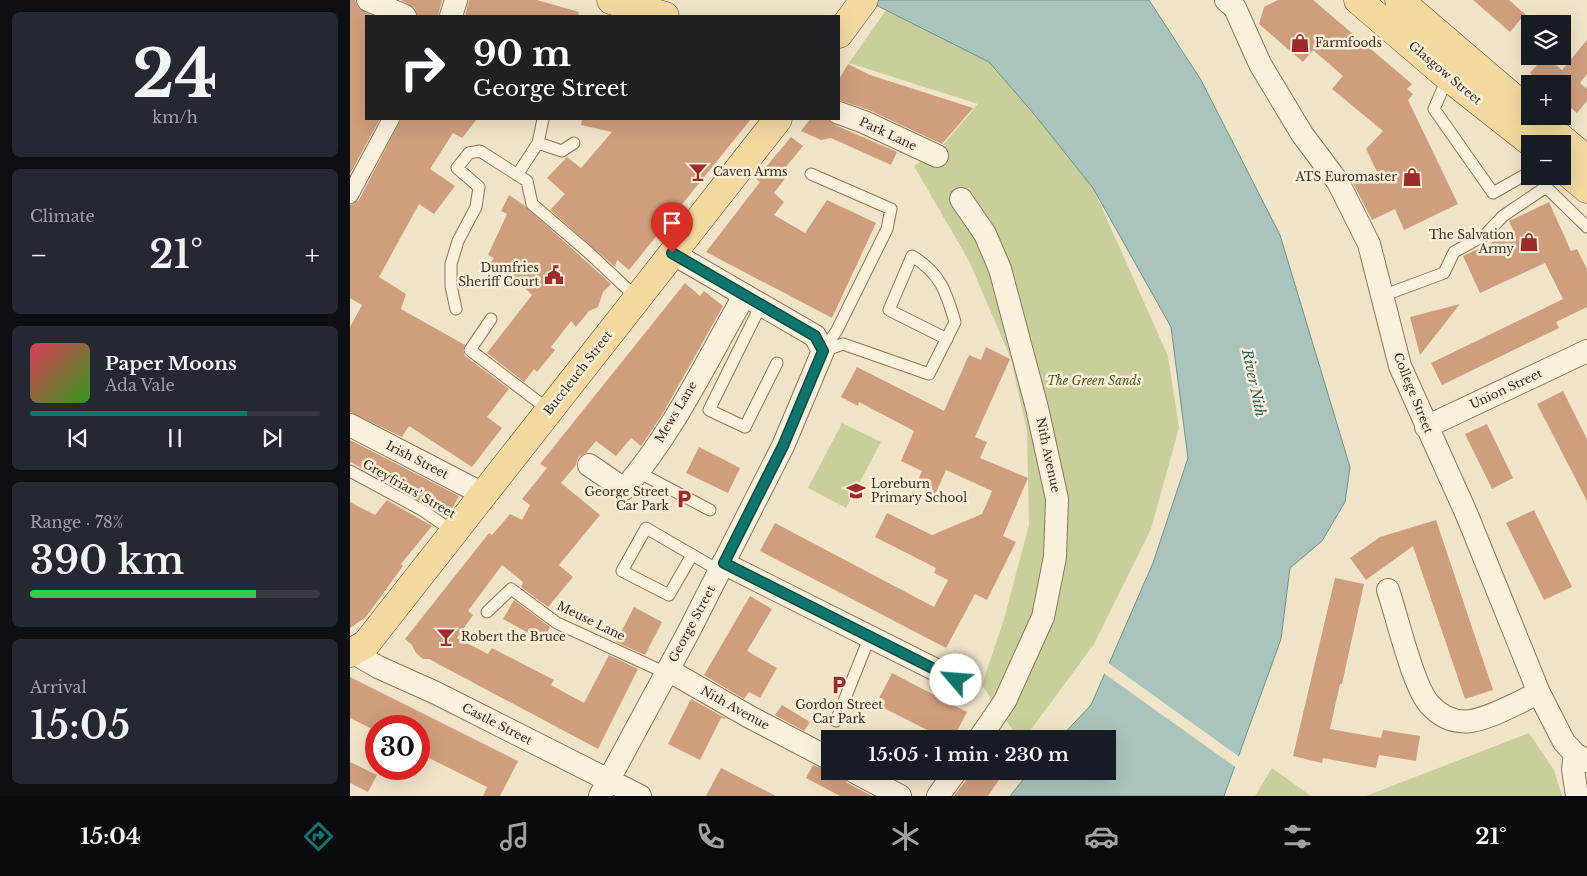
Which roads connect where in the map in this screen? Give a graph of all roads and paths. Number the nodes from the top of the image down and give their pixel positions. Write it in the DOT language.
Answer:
graph roads {
  1 [pos="368,0"];
  2 [pos="456,0"];
  3 [pos="611,0"];
  4 [pos="864,0"];
  5 [pos="1358,0"];
  6 [pos="1399,0"];
  7 [pos="1237,3"];
  8 [pos="403,15"];
  9 [pos="451,15"];
  10 [pos="662,15"];
  11 [pos="840,33"];
  12 [pos="1448,77"];
  13 [pos="1521,104"];
  14 [pos="840,113"];
  15 [pos="390,120"];
  16 [pos="543,120"];
  17 [pos="777,120"];
  18 [pos="1546,125"];
  19 [pos="1522,135"];
  20 [pos="538,143"];
  21 [pos="574,143"];
  22 [pos="937,156"];
  23 [pos="1587,160"];
  24 [pos="811,174"];
  25 [pos="517,175"];
  26 [pos="1571,176"];
  27 [pos="1521,177"];
  28 [pos="1587,189"];
  29 [pos="350,195"];
  30 [pos="961,199"];
  31 [pos="1587,227"];
  32 [pos="672,253"];
  33 [pos="1382,296"];
  34 [pos="637,298"];
  35 [pos="753,300"];
  36 [pos="456,310"];
  37 [pos="491,319"];
  38 [pos="947,338"];
  39 [pos="1584,359"];
  40 [pos="820,360"];
  41 [pos="777,363"];
  42 [pos="549,410"];
  43 [pos="350,426"];
  44 [pos="1426,426"];
  45 [pos="589,465"];
  46 [pos="350,470"];
  47 [pos="638,472"];
  48 [pos="483,494"];
  49 [pos="710,510"];
  50 [pos="454,532"];
  51 [pos="692,555"];
  52 [pos="722,567"];
  53 [pos="1388,590"];
  54 [pos="487,612"];
  55 [pos="870,636"];
  56 [pos="352,653"];
  57 [pos="667,672"];
  58 [pos="956,680"];
  59 [pos="1539,692"];
  60 [pos="836,721"];
  61 [pos="985,730"];
  62 [pos="821,754"];
  63 [pos="1581,757"];
  64 [pos="870,780"];
  65 [pos="950,780"];
  66 [pos="604,788"];
  67 [pos="640,796"];
  68 [pos="900,796"];
  69 [pos="938,796"];
  70 [pos="1577,796"];
  1 -- 8 [label="street"];
  2 -- 9 [label="street"];
  3 -- 10 [label="main road"];
  4 -- 11 [label="main road"];
  5 -- 12 [label="main road, Glasgow Street"];
  6 -- 13 [label="main road, Glasgow Street"];
  7 -- 33 [label="street, College Street"];
  12 -- 19 [label="main road, Glasgow Street"];
  12 -- 27 [label="lane"];
  14 -- 22 [label="street, Park Lane"];
  15 -- 29 [label="street"];
  16 -- 20 [label="lane"];
  17 -- 32 [label="main road, Buccleuch Street"];
  18 -- 23 [label="main road"];
  20 -- 21 [label="lane"];
  20 -- 25 [label="lane"];
  24 -- 40 [label="lane"];
  25 -- 34 [label="lane"];
  25 -- 36 [label="lane"];
  26 -- 28 [label="main road"];
  30 -- 61 [label="street, Nith Avenue"];
  31 -- 33 [label="lane"];
  32 -- 34 [label="main road, Buccleuch Street"];
  32 -- 35 [label="street"];
  33 -- 44 [label="street, College Street"];
  34 -- 42 [label="main road, Buccleuch Street"];
  35 -- 40 [label="street"];
  35 -- 41 [label="lane"];
  35 -- 47 [label="street, Mews Lane"];
  37 -- 42 [label="lane"];
  38 -- 38 [label="lane"];
  38 -- 40 [label="lane"];
  39 -- 44 [label="street, Union Street"];
  40 -- 52 [label="street, George Street"];
  42 -- 48 [label="main road, Buccleuch Street"];
  43 -- 48 [label="street, Irish Street"];
  44 -- 59 [label="street, College Street"];
  45 -- 47 [label="street, Mews Lane"];
  46 -- 50 [label="lane, Greyfriars' Street"];
  47 -- 49 [label="lane"];
  48 -- 50 [label="main road, Buccleuch Street"];
  50 -- 56 [label="main road, Buccleuch Street"];
  51 -- 51 [label="lane"];
  51 -- 52 [label="lane"];
  52 -- 55 [label="street"];
  52 -- 57 [label="street, George Street"];
  53 -- 59 [label="street"];
  54 -- 57 [label="lane, Meuse Lane"];
  55 -- 58 [label="street"];
  55 -- 60 [label="lane"];
  56 -- 66 [label="street, Castle Street"];
  57 -- 62 [label="street, Nith Avenue"];
  57 -- 66 [label="street, George Street"];
  59 -- 63 [label="street, College Street"];
  63 -- 70 [label="street"];
  64 -- 68 [label="street"];
  65 -- 69 [label="street"];
  66 -- 67 [label="street, Castle Street"];
}
